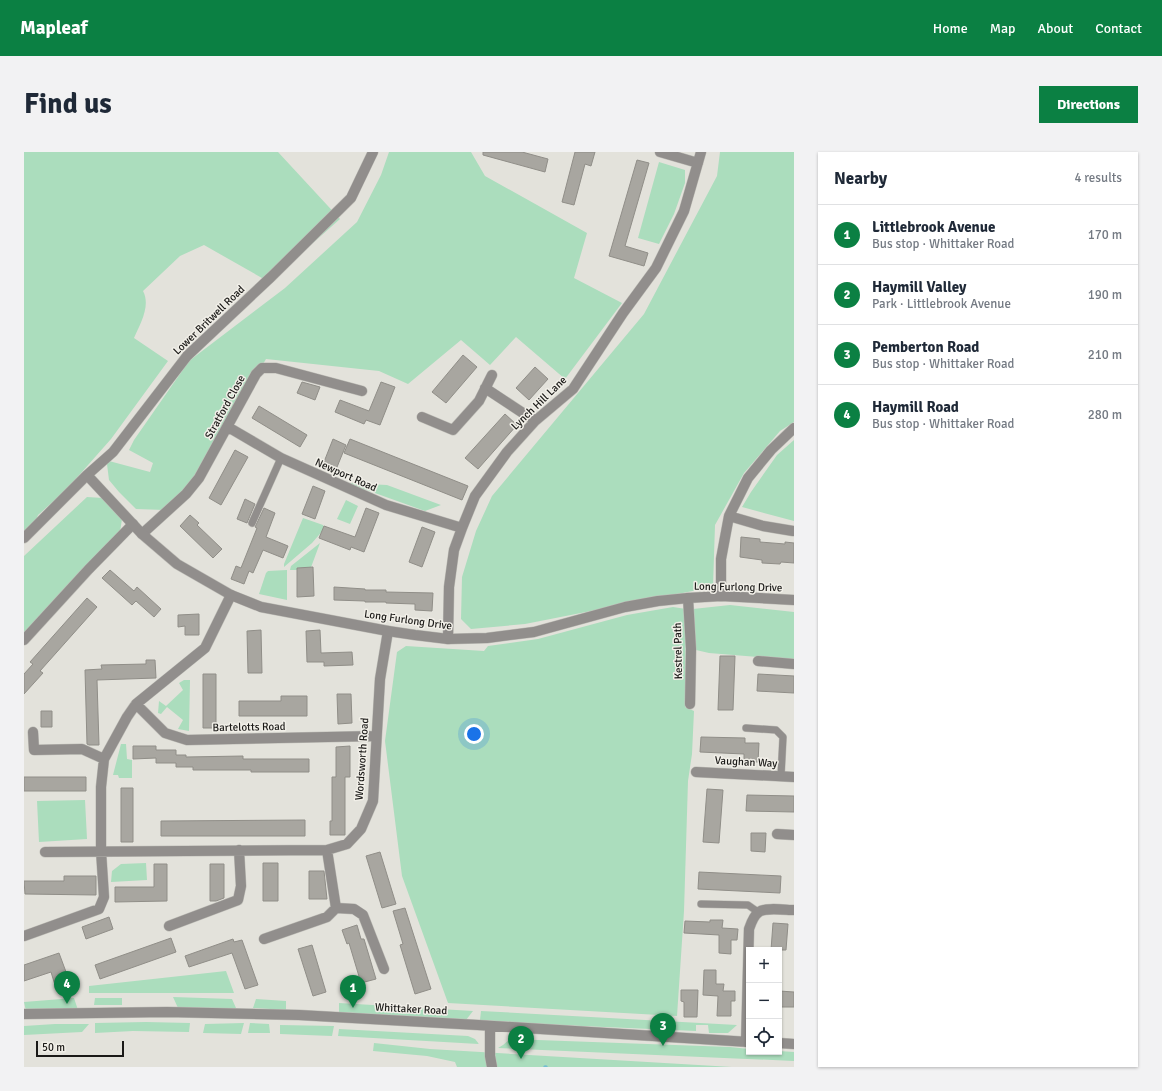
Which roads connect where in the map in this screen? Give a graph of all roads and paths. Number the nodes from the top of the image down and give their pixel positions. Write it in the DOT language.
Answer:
graph roads {
  1 [pos="373,152"];
  2 [pos="660,152"];
  3 [pos="701,152"];
  4 [pos="698,163"];
  5 [pos="492,375"];
  6 [pos="485,388"];
  7 [pos="362,391"];
  8 [pos="422,418"];
  9 [pos="535,421"];
  10 [pos="228,427"];
  11 [pos="794,428"];
  12 [pos="281,458"];
  13 [pos="87,476"];
  14 [pos="729,516"];
  15 [pos="252,523"];
  16 [pos="133,524"];
  17 [pos="462,528"];
  18 [pos="793,531"];
  19 [pos="142,534"];
  20 [pos="24,538"];
  21 [pos="231,595"];
  22 [pos="721,596"];
  23 [pos="688,598"];
  24 [pos="794,600"];
  25 [pos="388,631"];
  26 [pos="448,639"];
  27 [pos="24,640"];
  28 [pos="758,661"];
  29 [pos="794,664"];
  30 [pos="136,704"];
  31 [pos="690,704"];
  32 [pos="746,728"];
  33 [pos="33,732"];
  34 [pos="376,736"];
  35 [pos="104,759"];
  36 [pos="696,772"];
  37 [pos="781,776"];
  38 [pos="794,777"];
  39 [pos="777,834"];
  40 [pos="794,835"];
  41 [pos="239,850"];
  42 [pos="327,850"];
  43 [pos="101,851"];
  44 [pos="45,852"];
  45 [pos="701,904"];
  46 [pos="336,908"];
  47 [pos="794,910"];
  48 [pos="758,912"];
  49 [pos="169,926"];
  50 [pos="24,936"];
  51 [pos="264,939"];
  52 [pos="384,969"];
  53 [pos="24,1014"];
  54 [pos="747,1019"];
  55 [pos="490,1026"];
  56 [pos="746,1042"];
  57 [pos="782,1043"];
  58 [pos="794,1044"];
  59 [pos="492,1067"];
  1 -- 13 [label="street, Lower Britwell Road"];
  2 -- 4 [label="street"];
  3 -- 4 [label="street, Lynch Hill Lane"];
  4 -- 9 [label="street, Lynch Hill Lane"];
  5 -- 6 [label="street"];
  6 -- 8 [label="street"];
  6 -- 9 [label="street"];
  7 -- 10 [label="street, Stratford Close"];
  9 -- 17 [label="street, Lynch Hill Lane"];
  10 -- 12 [label="street, Newport Road"];
  10 -- 19 [label="street, Stratford Close"];
  11 -- 14 [label="street"];
  12 -- 15 [label="lane"];
  12 -- 17 [label="street, Newport Road"];
  13 -- 16 [label="street, Long Furlong Drive"];
  13 -- 20 [label="street, Lower Britwell Road"];
  14 -- 18 [label="street"];
  14 -- 22 [label="street"];
  16 -- 19 [label="street, Long Furlong Drive"];
  16 -- 27 [label="street"];
  17 -- 26 [label="street, Lynch Hill Lane"];
  19 -- 21 [label="street, Long Furlong Drive"];
  21 -- 25 [label="street, Long Furlong Drive"];
  21 -- 30 [label="street"];
  22 -- 23 [label="street, Long Furlong Drive"];
  22 -- 24 [label="street, Long Furlong Drive"];
  23 -- 26 [label="street, Long Furlong Drive"];
  23 -- 31 [label="street, Kestrel Path"];
  25 -- 26 [label="street, Long Furlong Drive"];
  25 -- 34 [label="street, Wordsworth Road"];
  28 -- 29 [label="street"];
  30 -- 34 [label="street, Bartelotts Road"];
  30 -- 35 [label="street"];
  32 -- 37 [label="lane"];
  33 -- 35 [label="street"];
  34 -- 42 [label="street, Wordsworth Road"];
  35 -- 43 [label="street"];
  36 -- 37 [label="street, Vaughan Way"];
  37 -- 38 [label="street, Vaughan Way"];
  39 -- 40 [label="street"];
  41 -- 42 [label="street, Wordsworth Road"];
  41 -- 43 [label="street, Wordsworth Road"];
  41 -- 49 [label="street"];
  42 -- 46 [label="street"];
  43 -- 44 [label="street, Wordsworth Road"];
  43 -- 50 [label="street"];
  45 -- 48 [label="lane"];
  46 -- 51 [label="street"];
  46 -- 52 [label="street"];
  47 -- 48 [label="street"];
  48 -- 54 [label="street"];
  53 -- 55 [label="street, Whittaker Road"];
  55 -- 56 [label="street, Whittaker Road"];
  55 -- 59 [label="street"];
  57 -- 58 [label="street"];
}
